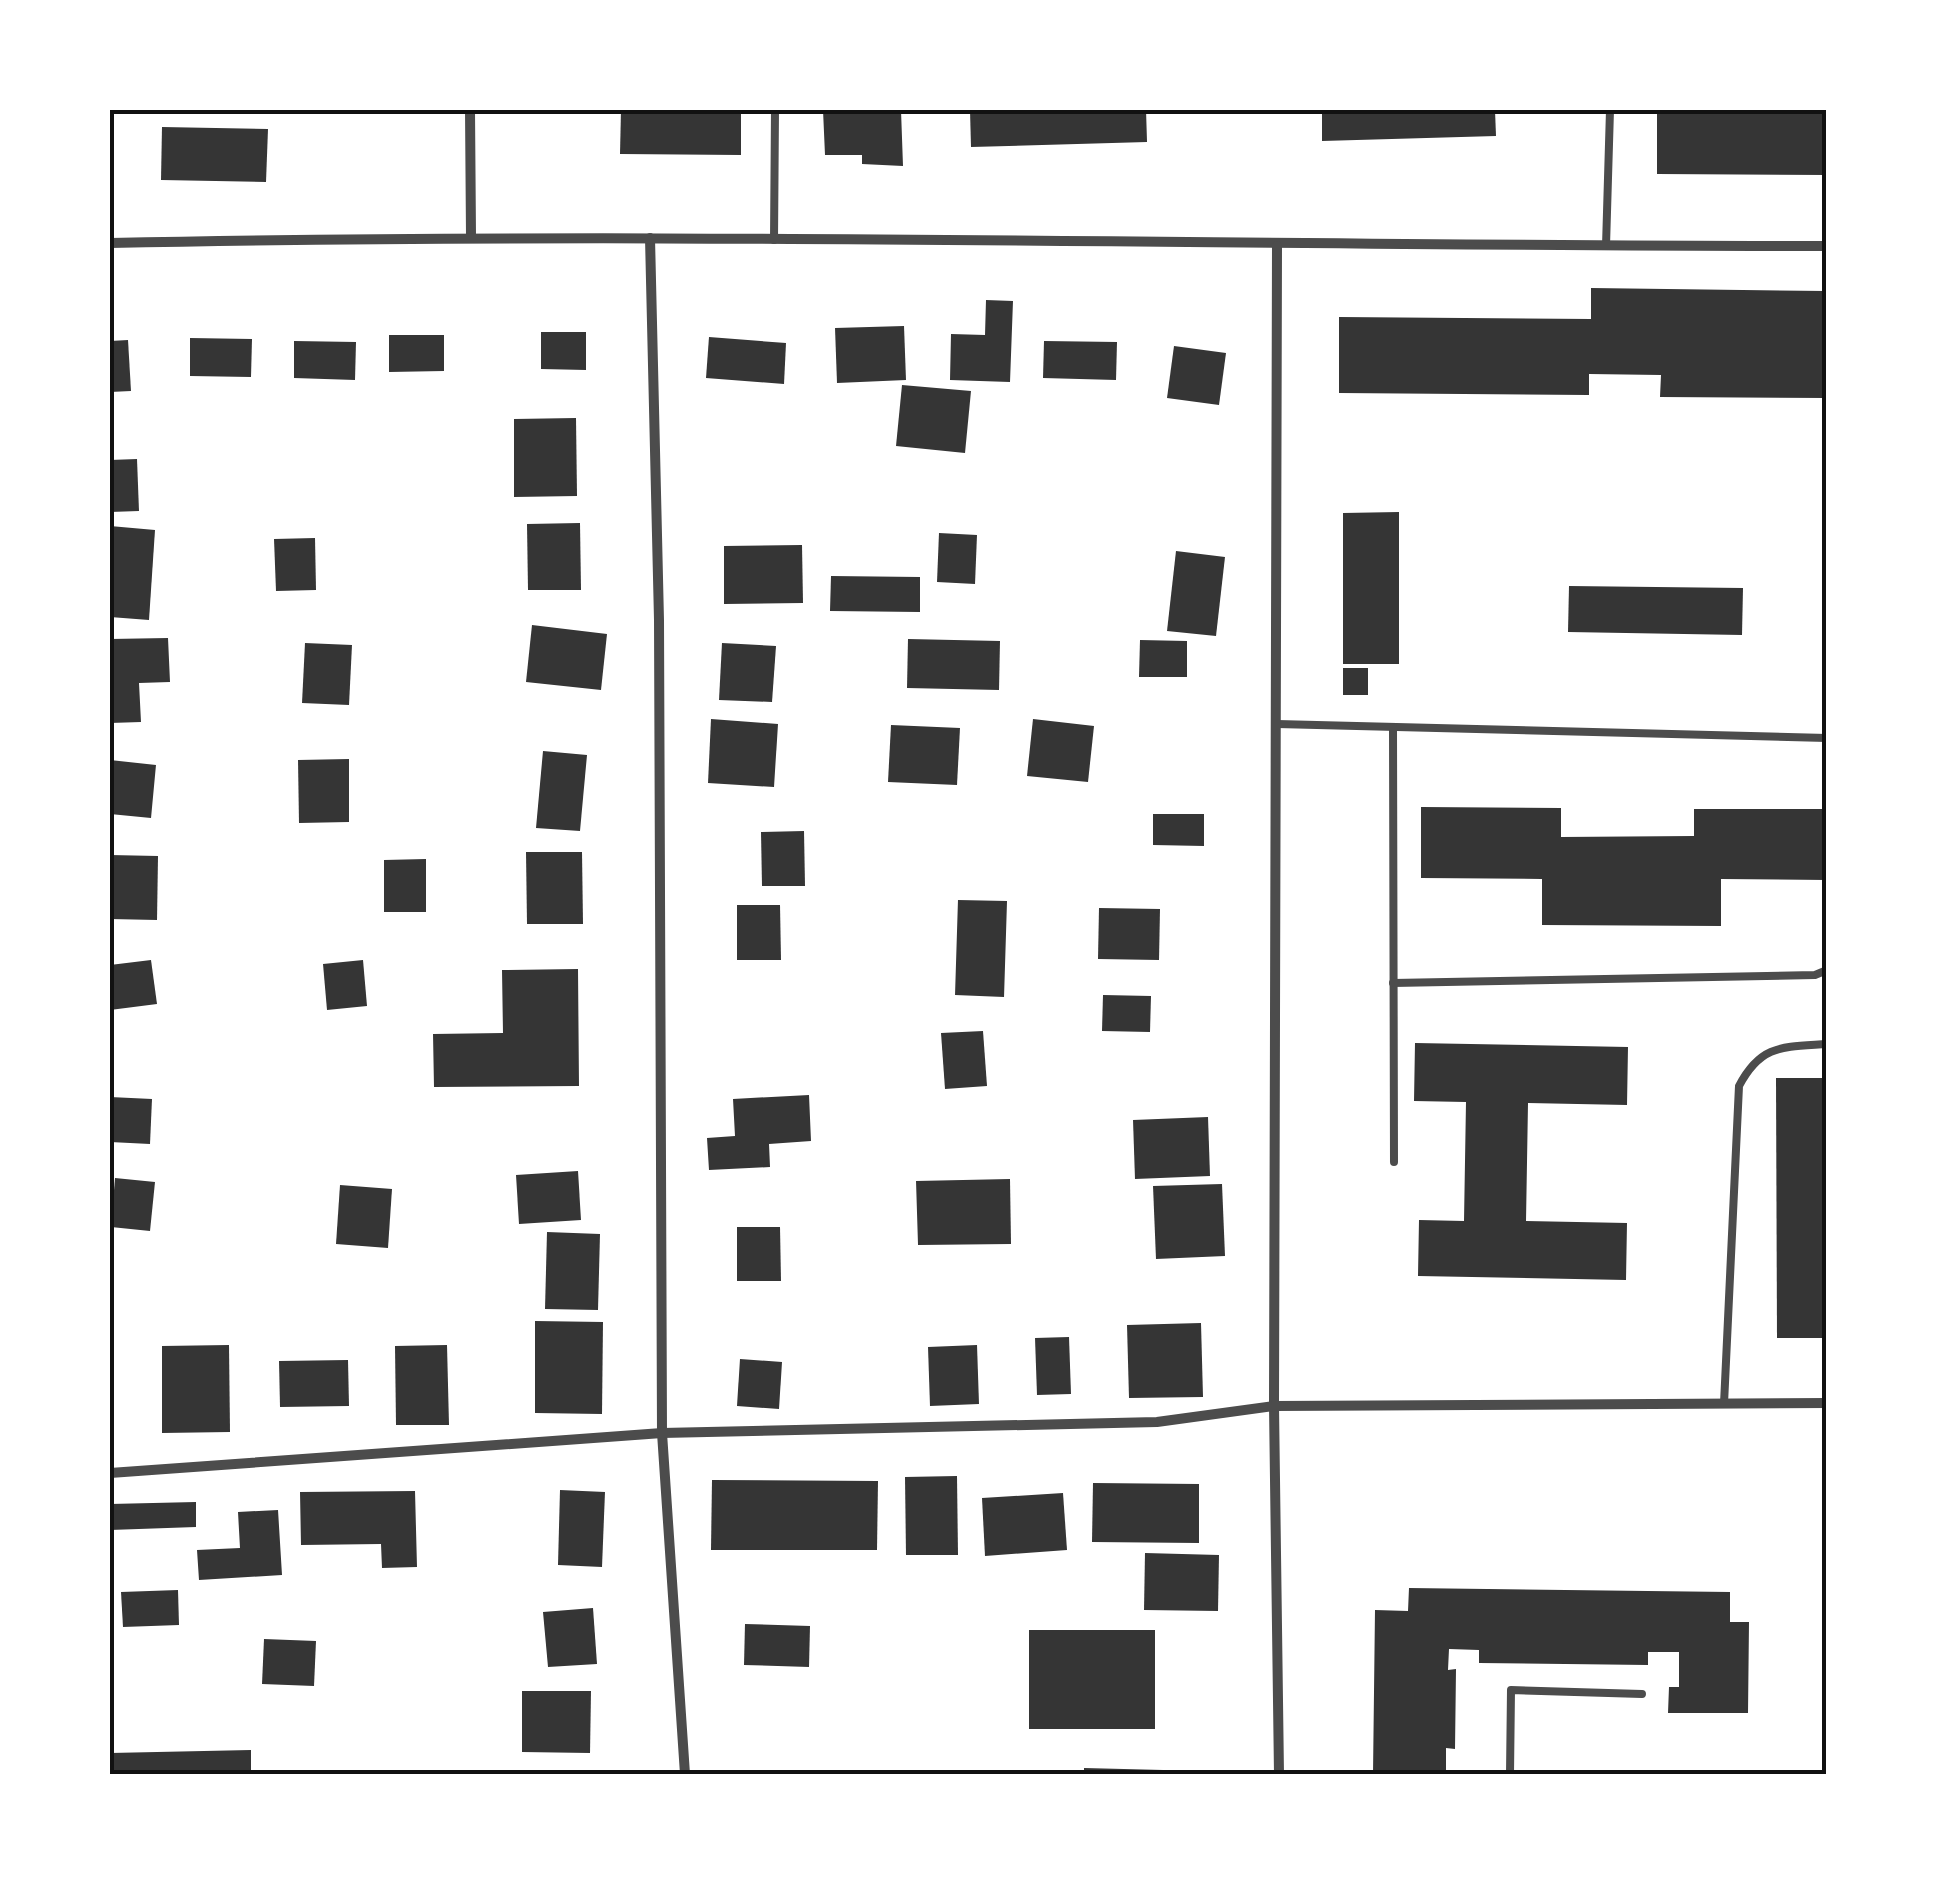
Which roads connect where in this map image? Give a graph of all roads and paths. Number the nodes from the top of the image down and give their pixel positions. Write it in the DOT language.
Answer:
graph roads {
  1 [pos="470,110"];
  2 [pos="776,110"];
  3 [pos="1610,110"];
  4 [pos="471,236"];
  5 [pos="650,238"];
  6 [pos="774,240"];
  7 [pos="110,243"];
  8 [pos="1277,246"];
  9 [pos="1606,246"];
  10 [pos="1827,246"];
  11 [pos="1278,724"];
  12 [pos="1393,727"];
  13 [pos="1827,738"];
  14 [pos="1827,970"];
  15 [pos="1393,983"];
  16 [pos="1827,1044"];
  17 [pos="1394,1162"];
  18 [pos="1724,1404"];
  19 [pos="1827,1404"];
  20 [pos="1274,1406"];
  21 [pos="662,1432"];
  22 [pos="110,1473"];
  23 [pos="1642,1694"];
  24 [pos="685,1774"];
  25 [pos="1280,1774"];
  26 [pos="1510,1774"];
  1 -- 4 [label="street"];
  2 -- 6 [label="lane"];
  3 -- 9 [label="lane"];
  4 -- 5 [label="street"];
  4 -- 7 [label="street"];
  5 -- 6 [label="street"];
  5 -- 21 [label="street"];
  6 -- 8 [label="street"];
  8 -- 9 [label="street"];
  8 -- 11 [label="street"];
  9 -- 10 [label="street"];
  11 -- 12 [label="lane"];
  11 -- 20 [label="street"];
  12 -- 13 [label="lane"];
  12 -- 15 [label="lane"];
  14 -- 15 [label="lane"];
  15 -- 17 [label="lane"];
  16 -- 18 [label="lane"];
  18 -- 19 [label="street"];
  18 -- 20 [label="street"];
  20 -- 21 [label="street"];
  20 -- 25 [label="street"];
  21 -- 22 [label="street"];
  21 -- 24 [label="street"];
  23 -- 26 [label="lane"];
}
